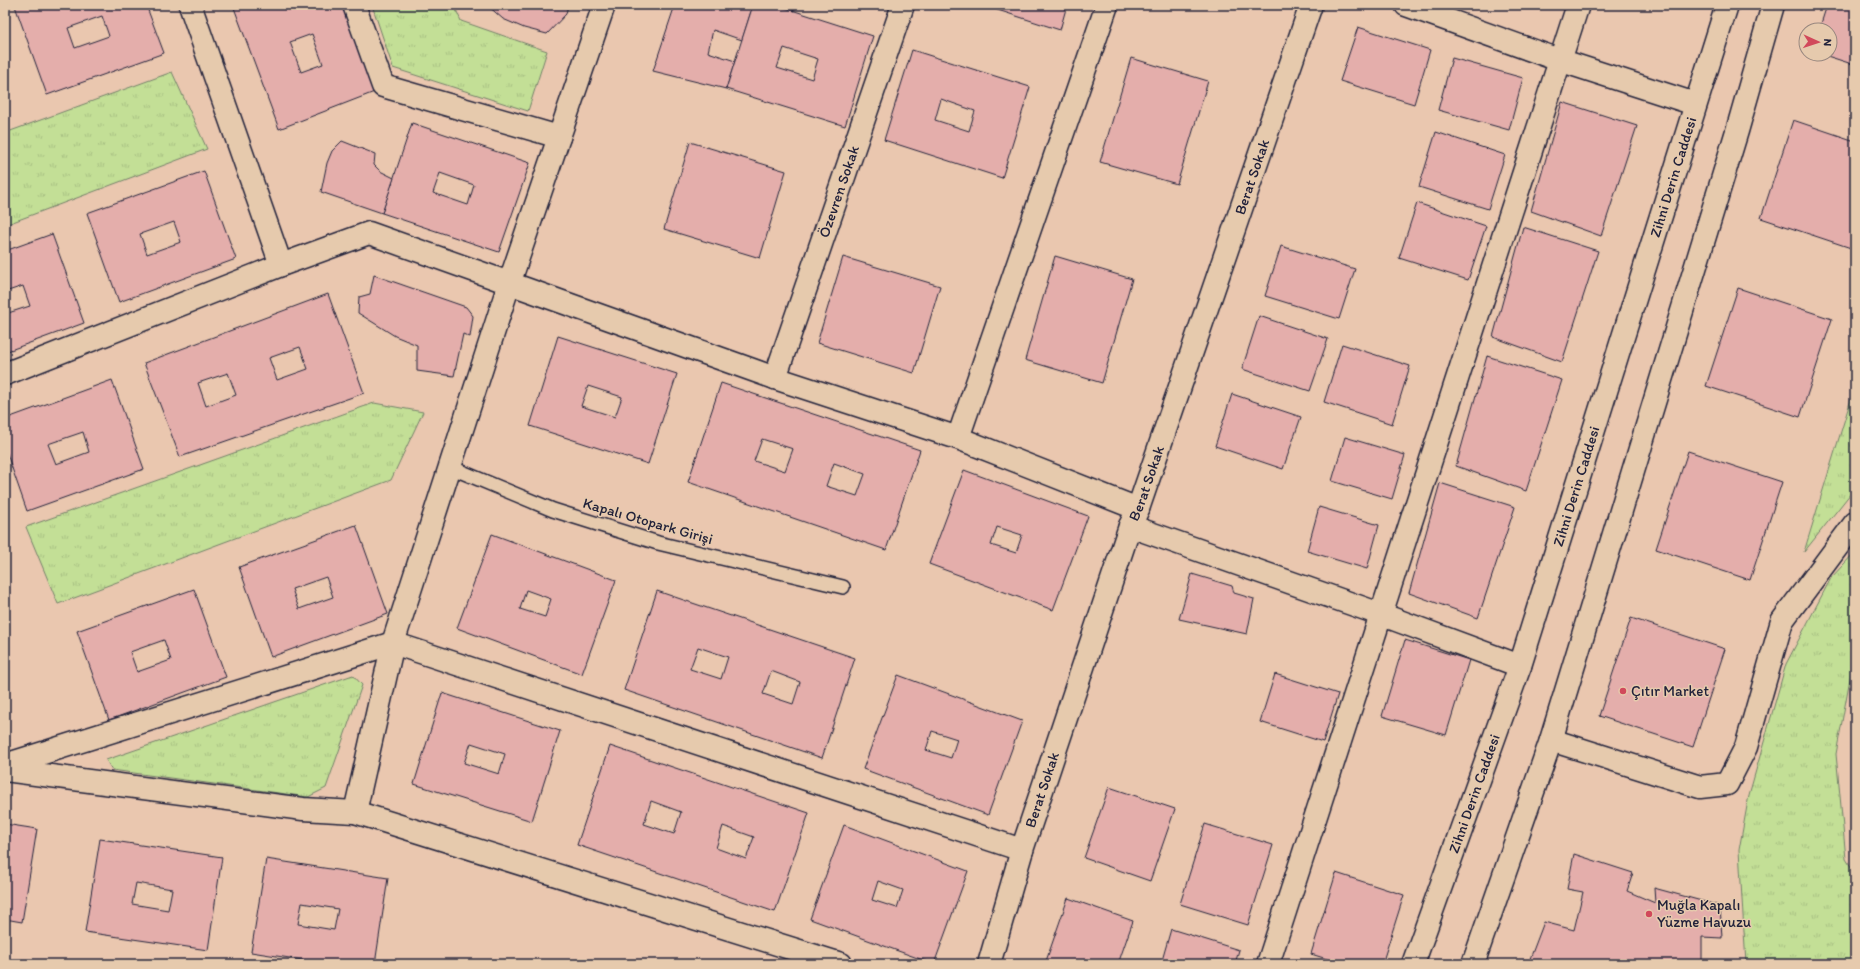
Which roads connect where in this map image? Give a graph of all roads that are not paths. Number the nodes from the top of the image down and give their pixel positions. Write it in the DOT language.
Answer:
graph roads {
  1 [pos="190,5"];
  2 [pos="354,5"];
  3 [pos="604,5"];
  4 [pos="903,5"];
  5 [pos="1107,5"];
  6 [pos="1311,5"];
  7 [pos="1406,5"];
  8 [pos="1578,5"];
  9 [pos="1727,5"];
  10 [pos="1773,5"];
  11 [pos="1559,60"];
  12 [pos="1694,104"];
  13 [pos="559,137"];
  14 [pos="281,265"];
  15 [pos="509,284"];
  16 [pos="5,374"];
  17 [pos="774,378"];
  18 [pos="958,438"];
  19 [pos="450,467"];
  20 [pos="1134,517"];
  21 [pos="1855,523"];
  22 [pos="843,587"];
  23 [pos="1380,614"];
  24 [pos="393,642"];
  25 [pos="1520,666"];
  26 [pos="1551,740"];
  27 [pos="5,766"];
  28 [pos="5,770"];
  29 [pos="355,812"];
  30 [pos="1022,850"];
  31 [pos="841,964"];
  32 [pos="989,964"];
  33 [pos="1268,964"];
  34 [pos="1413,964"];
  35 [pos="1473,964"];
  1 -- 14 [label="street"];
  2 -- 13 [label="street"];
  3 -- 13 [label="street"];
  4 -- 17 [label="street, Özevren Sokak"];
  5 -- 18 [label="street"];
  6 -- 20 [label="street, Berat Sokak"];
  7 -- 11 [label="street"];
  8 -- 11 [label="street"];
  9 -- 12 [label="street, Zihni Derin Caddesi"];
  10 -- 26 [label="street"];
  11 -- 12 [label="street"];
  11 -- 23 [label="street"];
  12 -- 25 [label="street, Zihni Derin Caddesi"];
  13 -- 15 [label="street"];
  14 -- 15 [label="street"];
  14 -- 16 [label="street"];
  15 -- 17 [label="street"];
  15 -- 19 [label="street"];
  17 -- 18 [label="street"];
  18 -- 20 [label="street"];
  19 -- 22 [label="lane, Kapalı Otopark Girişi"];
  19 -- 24 [label="street"];
  20 -- 23 [label="street"];
  20 -- 30 [label="street, Berat Sokak"];
  21 -- 26 [label="street"];
  23 -- 25 [label="street"];
  23 -- 33 [label="street"];
  24 -- 27 [label="street"];
  24 -- 29 [label="street"];
  24 -- 30 [label="street"];
  25 -- 34 [label="street, Zihni Derin Caddesi"];
  26 -- 35 [label="street"];
  28 -- 29 [label="street"];
  29 -- 31 [label="street"];
  30 -- 32 [label="street, Berat Sokak"];
}
